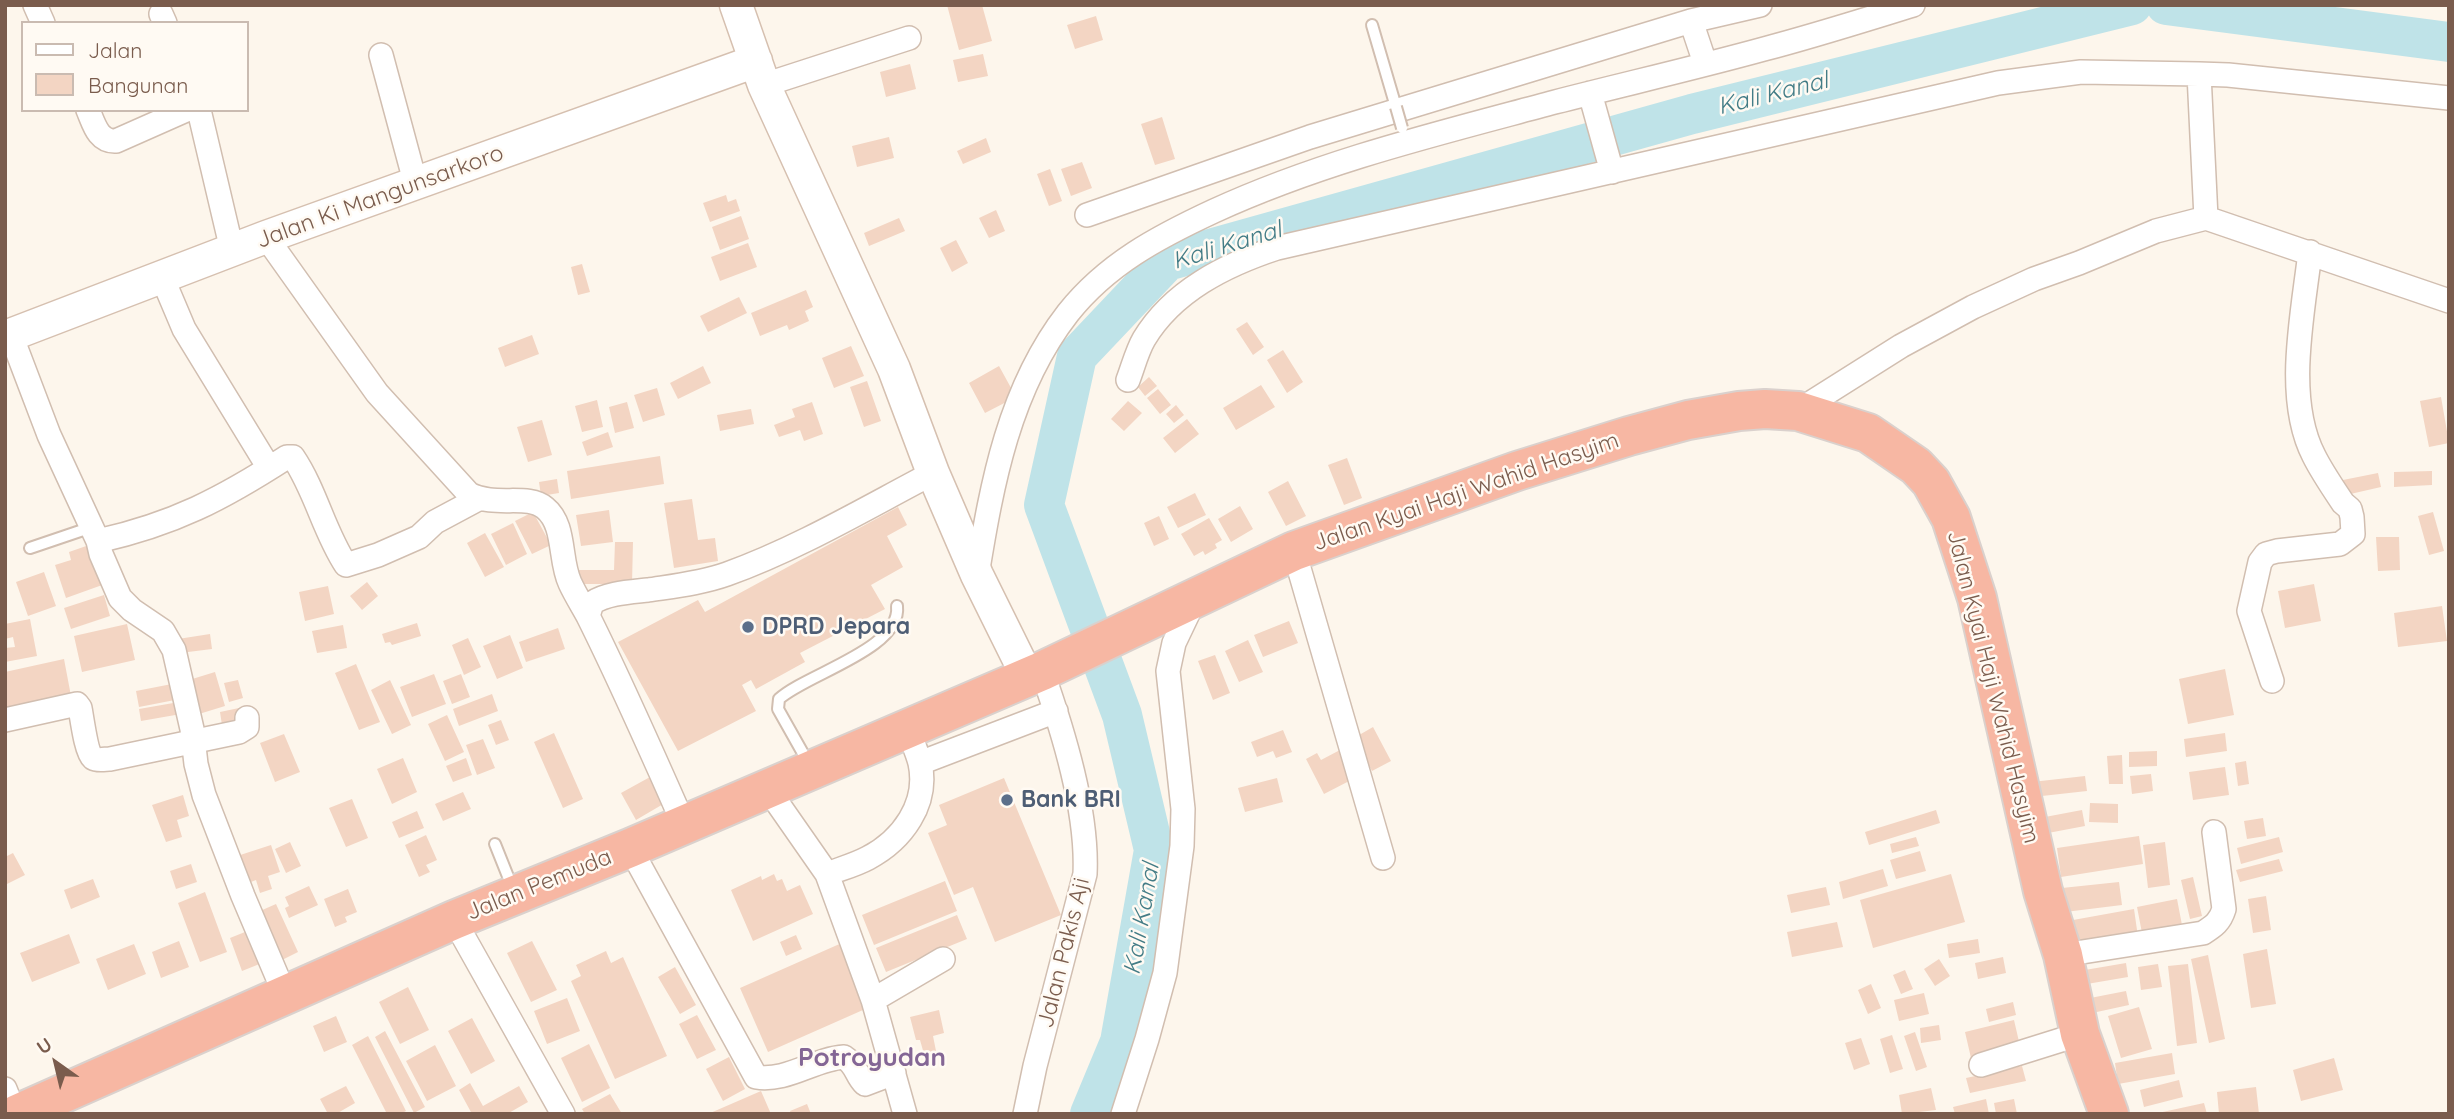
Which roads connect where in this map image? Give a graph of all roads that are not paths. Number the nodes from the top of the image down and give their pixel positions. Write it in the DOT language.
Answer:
graph roads {
  1 [pos="35,5"];
  2 [pos="736,5"];
  3 [pos="1760,5"];
  4 [pos="1913,5"];
  5 [pos="42,21"];
  6 [pos="1691,21"];
  7 [pos="1372,25"];
  8 [pos="909,38"];
  9 [pos="381,55"];
  10 [pos="1705,63"];
  11 [pos="760,73"];
  12 [pos="2199,74"];
  13 [pos="1590,94"];
  14 [pos="2449,98"];
  15 [pos="89,112"];
  16 [pos="181,112"];
  17 [pos="199,112"];
  18 [pos="1404,135"];
  19 [pos="1611,171"];
  20 [pos="416,185"];
  21 [pos="1087,215"];
  22 [pos="2206,218"];
  23 [pos="266,237"];
  24 [pos="232,250"];
  25 [pos="2310,252"];
  26 [pos="162,277"];
  27 [pos="2449,301"];
  28 [pos="8,336"];
  29 [pos="1128,380"];
  30 [pos="1798,411"];
  31 [pos="269,468"];
  32 [pos="933,472"];
  33 [pos="478,499"];
  34 [pos="95,534"];
  35 [pos="30,548"];
  36 [pos="1294,551"];
  37 [pos="977,575"];
  38 [pos="1184,605"];
  39 [pos="897,606"];
  40 [pos="588,616"];
  41 [pos="1044,669"];
  42 [pos="2272,681"];
  43 [pos="1056,711"];
  44 [pos="247,718"];
  45 [pos="5,720"];
  46 [pos="907,727"];
  47 [pos="194,742"];
  48 [pos="920,762"];
  49 [pos="811,769"];
  50 [pos="768,788"];
  51 [pos="684,825"];
  52 [pos="2214,832"];
  53 [pos="495,844"];
  54 [pos="630,848"];
  55 [pos="1383,858"];
  56 [pos="827,874"];
  57 [pos="516,894"];
  58 [pos="454,920"];
  59 [pos="2063,955"];
  60 [pos="943,959"];
  61 [pos="285,995"];
  62 [pos="873,1000"];
  63 [pos="2080,1034"];
  64 [pos="1981,1065"];
  65 [pos="894,1073"];
  66 [pos="5,1088"];
  67 [pos="16,1114"];
  68 [pos="563,1114"];
  69 [pos="905,1114"];
  70 [pos="1025,1114"];
  71 [pos="1123,1114"];
  72 [pos="2109,1114"];
  1 -- 5 [label="street"];
  2 -- 11 [label="main road"];
  3 -- 6 [label="street"];
  4 -- 10 [label="street"];
  6 -- 10 [label="street"];
  6 -- 21 [label="street"];
  7 -- 18 [label="lane, bridge"];
  8 -- 11 [label="street"];
  9 -- 20 [label="street"];
  10 -- 13 [label="street"];
  11 -- 20 [label="main road, Jalan Ki Mangunsarkoro"];
  11 -- 32 [label="main road"];
  12 -- 14 [label="street"];
  12 -- 19 [label="street"];
  12 -- 22 [label="street"];
  13 -- 18 [label="street"];
  13 -- 19 [label="street"];
  15 -- 16 [label="street"];
  17 -- 24 [label="street"];
  18 -- 37 [label="street"];
  19 -- 29 [label="street"];
  20 -- 23 [label="main road, Jalan Ki Mangunsarkoro"];
  22 -- 25 [label="street"];
  22 -- 30 [label="street"];
  23 -- 24 [label="main road, Jalan Ki Mangunsarkoro"];
  23 -- 33 [label="street"];
  24 -- 26 [label="main road, Jalan Ki Mangunsarkoro"];
  25 -- 27 [label="street"];
  25 -- 42 [label="street"];
  26 -- 28 [label="main road, Jalan Ki Mangunsarkoro"];
  26 -- 31 [label="street"];
  28 -- 34 [label="street"];
  30 -- 36 [label="highway, Jalan Kyai Haji Wahid Hasyim"];
  30 -- 59 [label="highway, Jalan Kyai Haji Wahid Hasyim"];
  31 -- 33 [label="street"];
  31 -- 34 [label="street"];
  32 -- 37 [label="main road"];
  32 -- 40 [label="street"];
  33 -- 40 [label="street"];
  34 -- 35 [label="lane"];
  34 -- 47 [label="street"];
  36 -- 38 [label="highway, Jalan Kyai Haji Wahid Hasyim"];
  36 -- 55 [label="street"];
  37 -- 41 [label="main road"];
  38 -- 41 [label="highway, Jalan Kyai Haji Wahid Hasyim"];
  38 -- 71 [label="street"];
  39 -- 49 [label="lane"];
  40 -- 51 [label="street"];
  41 -- 43 [label="street, Jalan Pakis Aji"];
  41 -- 46 [label="highway, Jalan Pemuda"];
  43 -- 48 [label="street"];
  43 -- 70 [label="street, Jalan Pakis Aji"];
  44 -- 47 [label="street"];
  45 -- 47 [label="street"];
  46 -- 48 [label="street"];
  46 -- 49 [label="highway, Jalan Pemuda"];
  47 -- 61 [label="street"];
  48 -- 56 [label="street"];
  49 -- 50 [label="highway, Jalan Pemuda"];
  50 -- 51 [label="highway, Jalan Pemuda"];
  50 -- 56 [label="street"];
  51 -- 54 [label="highway, Jalan Pemuda"];
  52 -- 59 [label="street"];
  53 -- 57 [label="lane"];
  54 -- 57 [label="highway, Jalan Pemuda"];
  54 -- 65 [label="street"];
  56 -- 62 [label="street"];
  57 -- 58 [label="highway, Jalan Pemuda"];
  58 -- 61 [label="highway, Jalan Pemuda"];
  58 -- 68 [label="street"];
  59 -- 63 [label="highway, Jalan Kyai Haji Wahid Hasyim"];
  60 -- 62 [label="street"];
  61 -- 67 [label="highway, Jalan Pemuda"];
  62 -- 65 [label="street"];
  63 -- 64 [label="street"];
  63 -- 72 [label="highway, Jalan Kyai Haji Wahid Hasyim"];
  65 -- 69 [label="street"];
  66 -- 67 [label="street"];
}
